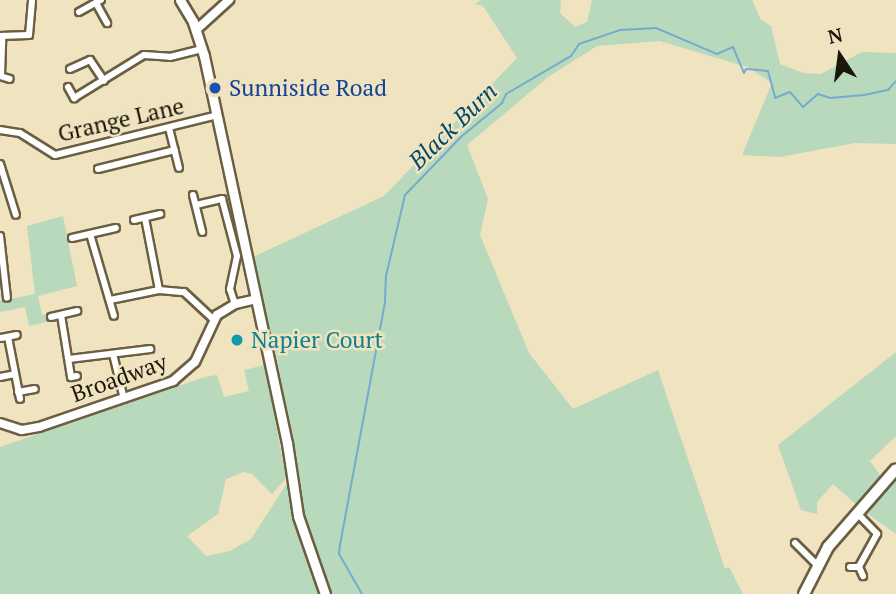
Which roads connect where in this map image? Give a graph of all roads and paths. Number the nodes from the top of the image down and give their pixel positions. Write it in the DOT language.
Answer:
graph roads {
  1 [pos="32,0"];
  2 [pos="180,0"];
  3 [pos="229,0"];
  4 [pos="99,1"];
  5 [pos="79,12"];
  6 [pos="107,24"];
  7 [pos="196,30"];
  8 [pos="1,36"];
  9 [pos="202,49"];
  10 [pos="74,69"];
  11 [pos="1,76"];
  12 [pos="10,79"];
  13 [pos="104,81"];
  14 [pos="68,87"];
  15 [pos="214,116"];
  16 [pos="169,128"];
  17 [pos="0,130"];
  18 [pos="175,150"];
  19 [pos="0,164"];
  20 [pos="179,168"];
  21 [pos="98,169"];
  22 [pos="193,195"];
  23 [pos="195,205"];
  24 [pos="160,214"];
  25 [pos="16,215"];
  26 [pos="145,218"];
  27 [pos="134,220"];
  28 [pos="116,228"];
  29 [pos="202,232"];
  30 [pos="90,234"];
  31 [pos="0,236"];
  32 [pos="72,238"];
  33 [pos="0,261"];
  34 [pos="159,289"];
  35 [pos="5,294"];
  36 [pos="256,299"];
  37 [pos="110,300"];
  38 [pos="234,304"];
  39 [pos="77,311"];
  40 [pos="61,315"];
  41 [pos="114,316"];
  42 [pos="51,317"];
  43 [pos="213,319"];
  44 [pos="16,335"];
  45 [pos="5,337"];
  46 [pos="150,349"];
  47 [pos="113,354"];
  48 [pos="69,359"];
  49 [pos="15,374"];
  50 [pos="78,376"];
  51 [pos="0,377"];
  52 [pos="35,389"];
  53 [pos="124,399"];
  54 [pos="0,423"];
  55 [pos="896,469"];
  56 [pos="857,513"];
  57 [pos="795,543"];
  58 [pos="817,565"];
  59 [pos="850,567"];
  60 [pos="859,567"];
  61 [pos="863,576"];
  62 [pos="325,594"];
  63 [pos="804,594"];
  1 -- 8 [label="street"];
  2 -- 7 [label="main road"];
  3 -- 7 [label="street"];
  4 -- 5 [label="street"];
  4 -- 6 [label="street"];
  7 -- 9 [label="main road"];
  8 -- 11 [label="street"];
  9 -- 13 [label="street"];
  9 -- 15 [label="main road"];
  10 -- 13 [label="street"];
  11 -- 12 [label="street"];
  13 -- 14 [label="street"];
  15 -- 16 [label="street, Grange Lane"];
  15 -- 36 [label="main road"];
  16 -- 17 [label="street, Grange Lane"];
  16 -- 18 [label="street"];
  18 -- 20 [label="street"];
  18 -- 21 [label="street"];
  19 -- 25 [label="street"];
  22 -- 23 [label="street"];
  23 -- 29 [label="street"];
  23 -- 38 [label="street"];
  24 -- 26 [label="street"];
  26 -- 27 [label="street"];
  26 -- 34 [label="street"];
  28 -- 30 [label="street"];
  30 -- 32 [label="street"];
  30 -- 37 [label="street"];
  31 -- 33 [label="street"];
  33 -- 35 [label="street"];
  34 -- 37 [label="street"];
  34 -- 43 [label="street"];
  36 -- 38 [label="street"];
  36 -- 62 [label="main road"];
  37 -- 41 [label="street"];
  38 -- 43 [label="street"];
  39 -- 40 [label="street"];
  40 -- 42 [label="street"];
  40 -- 48 [label="street"];
  43 -- 53 [label="street, Broadway"];
  44 -- 45 [label="street"];
  45 -- 49 [label="street"];
  46 -- 47 [label="street"];
  47 -- 48 [label="street"];
  47 -- 53 [label="street"];
  48 -- 50 [label="street"];
  49 -- 51 [label="street"];
  49 -- 52 [label="street"];
  53 -- 54 [label="street, Broadway"];
  55 -- 56 [label="highway"];
  56 -- 58 [label="highway"];
  56 -- 60 [label="street"];
  57 -- 58 [label="street"];
  58 -- 63 [label="highway"];
  59 -- 60 [label="street"];
  60 -- 61 [label="street"];
}
